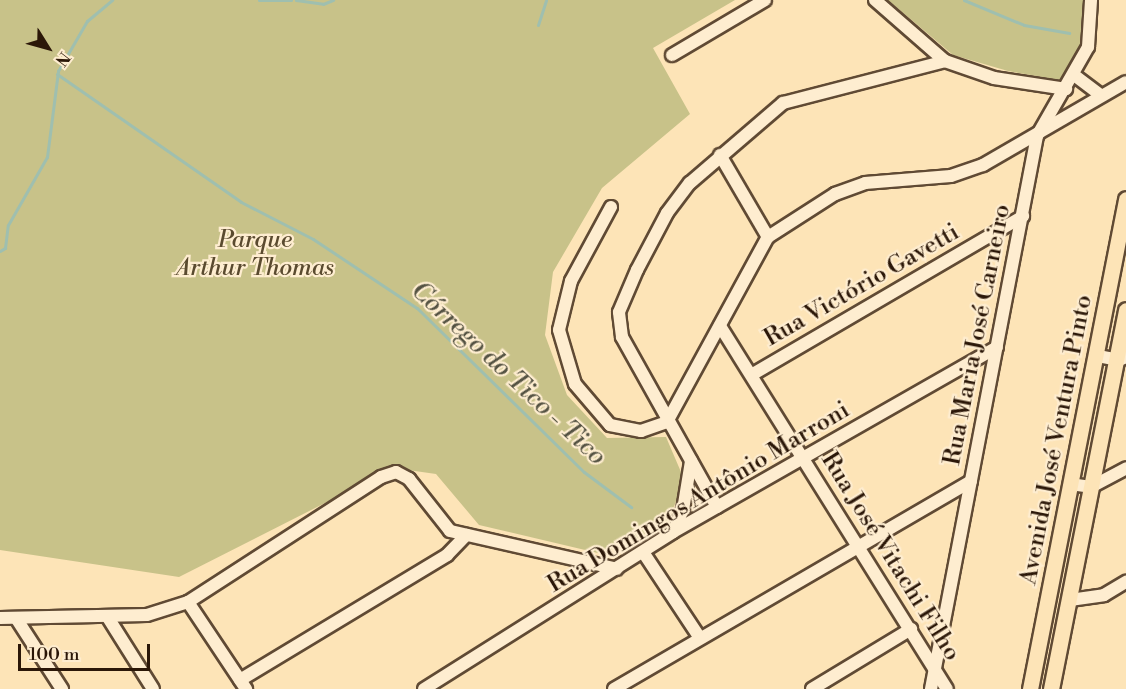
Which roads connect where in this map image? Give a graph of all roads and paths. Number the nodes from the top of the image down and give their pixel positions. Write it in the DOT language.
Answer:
graph roads {
  1 [pos="765,0"];
  2 [pos="875,0"];
  3 [pos="1091,0"];
  4 [pos="672,56"];
  5 [pos="945,61"];
  6 [pos="1074,75"];
  7 [pos="1126,82"];
  8 [pos="1066,89"];
  9 [pos="1101,95"];
  10 [pos="1037,136"];
  11 [pos="720,154"];
  12 [pos="1126,199"];
  13 [pos="611,207"];
  14 [pos="1023,216"];
  15 [pos="768,237"];
  16 [pos="1126,310"];
  17 [pos="720,326"];
  18 [pos="997,347"];
  19 [pos="1098,356"];
  20 [pos="1123,358"];
  21 [pos="753,374"];
  22 [pos="667,422"];
  23 [pos="804,458"];
  24 [pos="691,460"];
  25 [pos="1126,468"];
  26 [pos="972,481"];
  27 [pos="1070,484"];
  28 [pos="1091,487"];
  29 [pos="717,507"];
  30 [pos="673,532"];
  31 [pos="466,536"];
  32 [pos="858,544"];
  33 [pos="643,552"];
  34 [pos="617,569"];
  35 [pos="1126,582"];
  36 [pos="1070,600"];
  37 [pos="188,602"];
  38 [pos="107,616"];
  39 [pos="0,618"];
  40 [pos="16,618"];
  41 [pos="911,629"];
  42 [pos="700,638"];
  43 [pos="935,669"];
  44 [pos="243,684"];
  45 [pos="62,689"];
  46 [pos="153,689"];
  47 [pos="424,689"];
  48 [pos="614,689"];
  49 [pos="812,689"];
  50 [pos="931,689"];
  51 [pos="947,689"];
  52 [pos="1030,689"];
  53 [pos="1052,689"];
  1 -- 4 [label="street"];
  2 -- 5 [label="street"];
  3 -- 6 [label="street, Rua Maria José Carneiro"];
  5 -- 8 [label="street"];
  5 -- 11 [label="street"];
  6 -- 8 [label="street, Rua Maria José Carneiro"];
  6 -- 9 [label="street"];
  7 -- 9 [label="street"];
  8 -- 10 [label="street, Rua Maria José Carneiro"];
  9 -- 10 [label="street"];
  10 -- 14 [label="street, Rua Maria José Carneiro"];
  10 -- 15 [label="street"];
  11 -- 15 [label="street"];
  11 -- 22 [label="street"];
  12 -- 19 [label="main road, Avenida José Ventura Pinto"];
  13 -- 22 [label="street"];
  14 -- 18 [label="street, Rua Maria José Carneiro"];
  14 -- 21 [label="street, Rua Victório Gavetti"];
  15 -- 17 [label="street"];
  16 -- 20 [label="main road, Avenida José Ventura Pinto"];
  17 -- 21 [label="street, Rua José Vitachi Filho"];
  17 -- 22 [label="street"];
  18 -- 23 [label="street, Rua Domingos Antônio Marroni"];
  18 -- 26 [label="street, Rua Maria José Carneiro"];
  19 -- 20 [label="street"];
  19 -- 27 [label="main road, Avenida José Ventura Pinto"];
  20 -- 28 [label="main road, Avenida José Ventura Pinto"];
  21 -- 23 [label="street, Rua José Vitachi Filho"];
  22 -- 24 [label="street"];
  23 -- 29 [label="street, Rua Domingos Antônio Marroni"];
  23 -- 32 [label="street, Rua José Vitachi Filho"];
  24 -- 29 [label="street"];
  24 -- 30 [label="street"];
  25 -- 28 [label="street"];
  26 -- 32 [label="street"];
  26 -- 43 [label="street, Rua Maria José Carneiro"];
  27 -- 28 [label="street"];
  27 -- 52 [label="main road, Avenida José Ventura Pinto"];
  28 -- 36 [label="main road, Avenida José Ventura Pinto"];
  29 -- 30 [label="street, Rua Domingos Antônio Marroni"];
  30 -- 33 [label="street, Rua Domingos Antônio Marroni"];
  31 -- 34 [label="street"];
  31 -- 37 [label="street"];
  31 -- 44 [label="street"];
  32 -- 41 [label="street, Rua José Vitachi Filho"];
  32 -- 42 [label="street"];
  33 -- 34 [label="street, Rua Domingos Antônio Marroni"];
  33 -- 42 [label="street"];
  34 -- 47 [label="street, Rua Domingos Antônio Marroni"];
  35 -- 36 [label="street"];
  36 -- 53 [label="main road, Avenida José Ventura Pinto"];
  37 -- 38 [label="street"];
  37 -- 44 [label="street"];
  38 -- 40 [label="street"];
  38 -- 46 [label="street"];
  39 -- 40 [label="street"];
  40 -- 45 [label="street"];
  41 -- 43 [label="street, Rua José Vitachi Filho"];
  41 -- 49 [label="street"];
  42 -- 48 [label="street"];
  43 -- 50 [label="street, Rua Maria José Carneiro"];
  43 -- 51 [label="street, Rua José Vitachi Filho"];
}
